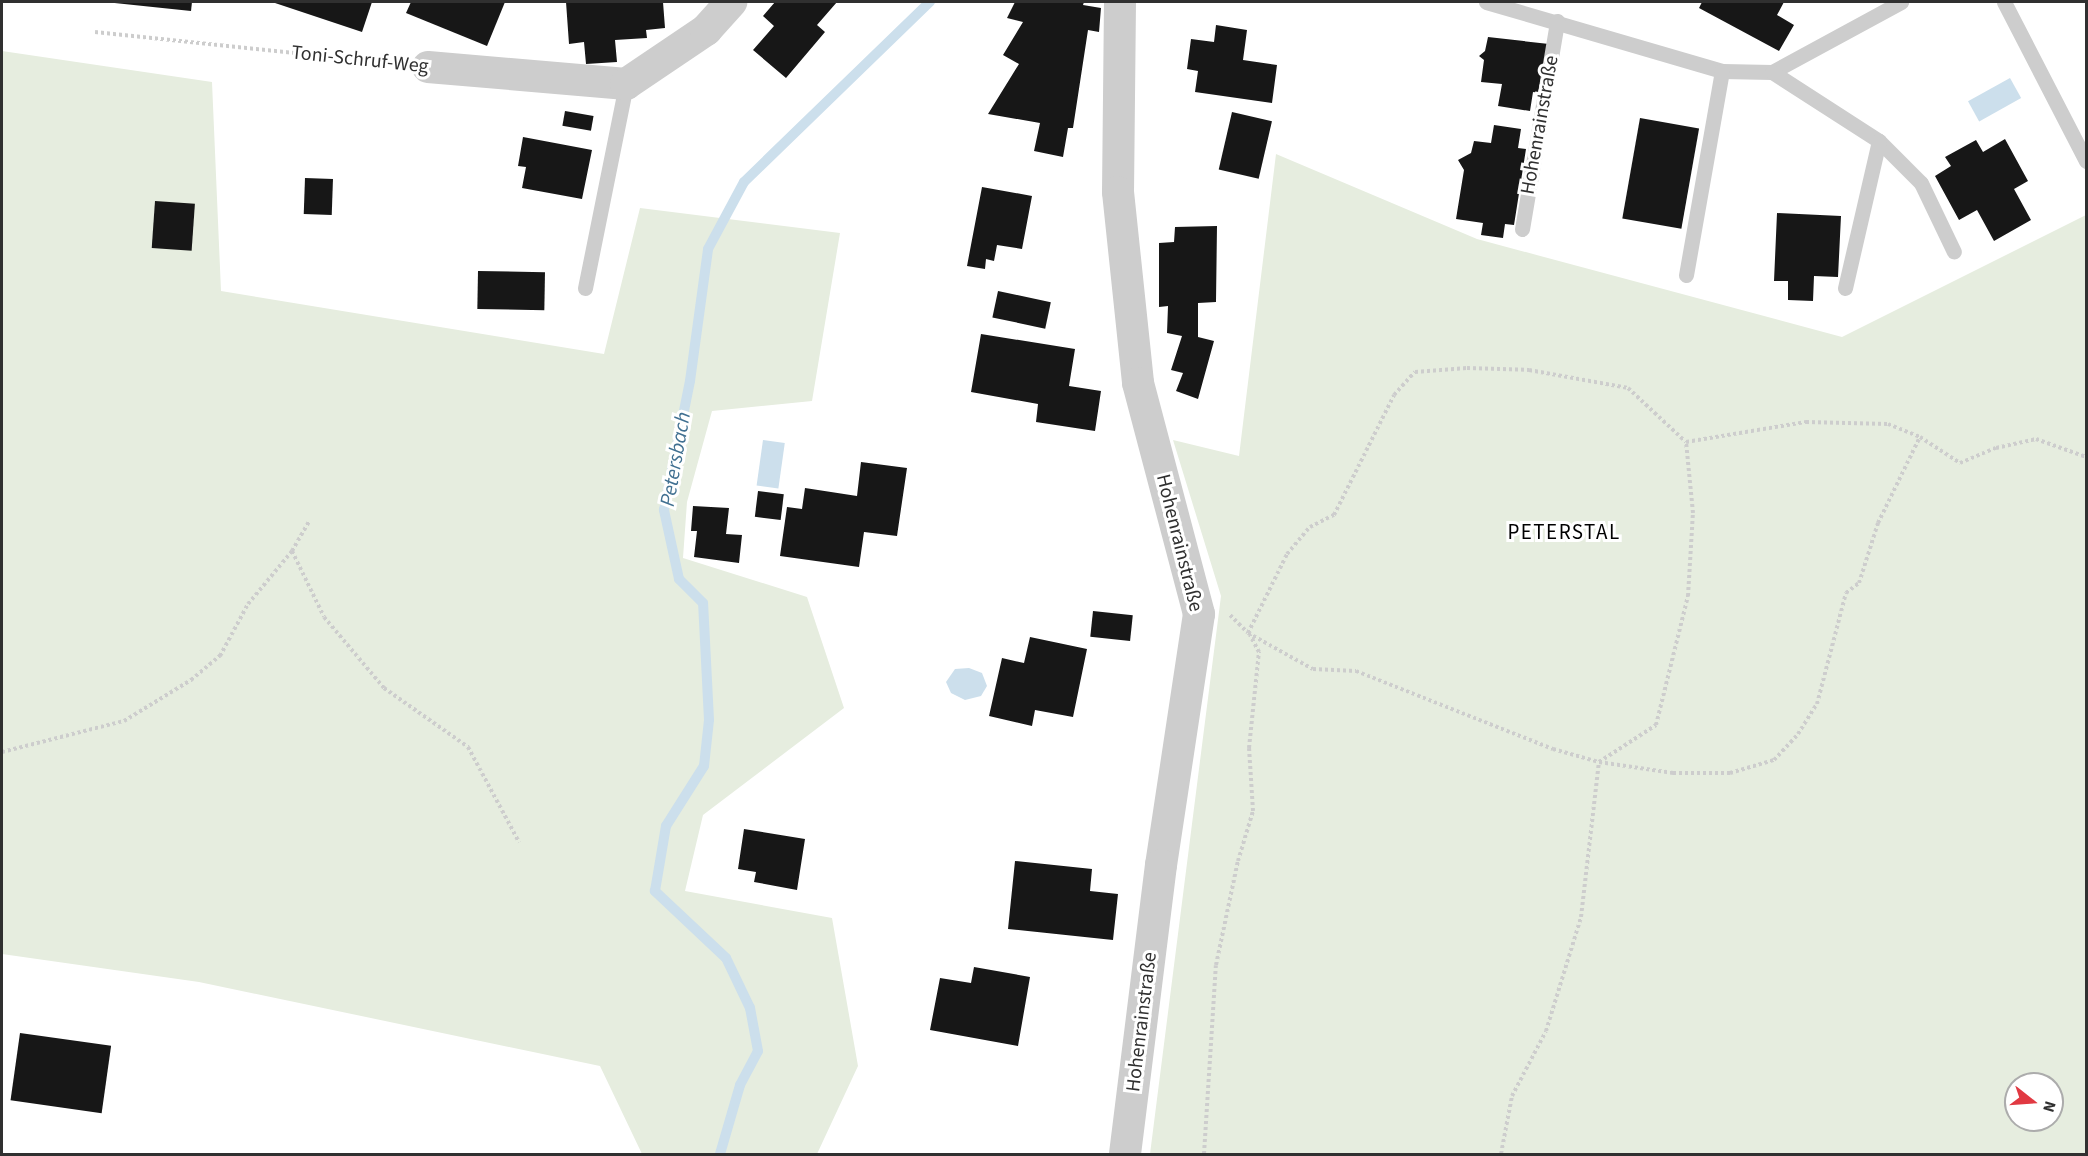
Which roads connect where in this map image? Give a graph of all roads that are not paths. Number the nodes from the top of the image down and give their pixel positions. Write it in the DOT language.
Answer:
graph roads {
  1 [pos="731,2"];
  2 [pos="1120,2"];
  3 [pos="1486,2"];
  4 [pos="1901,2"];
  5 [pos="2004,2"];
  6 [pos="1511,4"];
  7 [pos="1557,21"];
  8 [pos="428,67"];
  9 [pos="1722,71"];
  10 [pos="1772,72"];
  11 [pos="626,84"];
  12 [pos="1879,141"];
  13 [pos="2086,161"];
  14 [pos="1522,230"];
  15 [pos="1954,252"];
  16 [pos="1686,275"];
  17 [pos="585,288"];
  18 [pos="1845,288"];
  19 [pos="1125,1155"];
  1 -- 11 [label="street"];
  2 -- 19 [label="street, Hohenrainstraße"];
  3 -- 6 [label="lane"];
  4 -- 10 [label="lane"];
  5 -- 13 [label="lane"];
  6 -- 7 [label="lane"];
  7 -- 9 [label="lane"];
  7 -- 14 [label="lane, Hohenrainstraße"];
  8 -- 11 [label="street, Toni-Schruf-Weg"];
  9 -- 10 [label="lane"];
  9 -- 16 [label="lane"];
  10 -- 12 [label="lane"];
  11 -- 17 [label="lane"];
  12 -- 15 [label="lane"];
  12 -- 18 [label="lane"];
}
